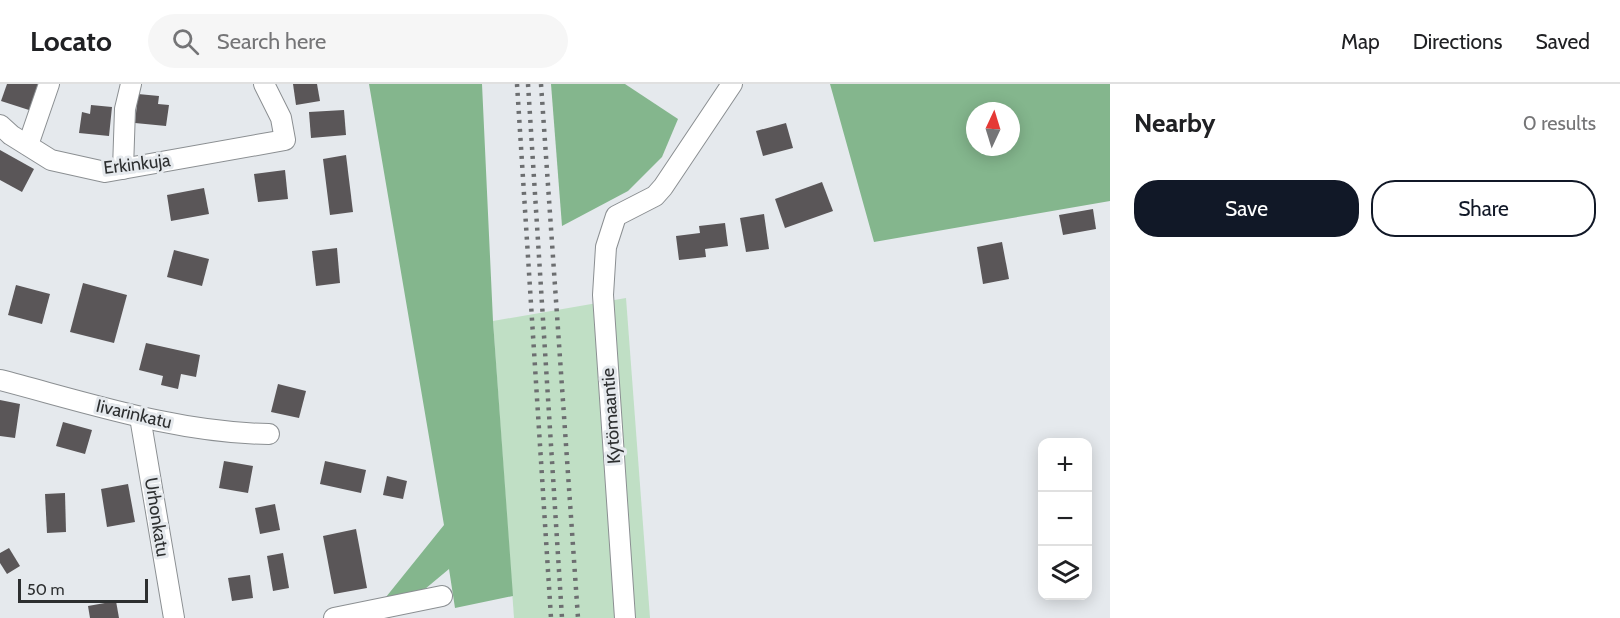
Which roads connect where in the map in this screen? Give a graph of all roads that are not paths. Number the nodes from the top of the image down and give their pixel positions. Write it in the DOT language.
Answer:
graph roads {
  1 [pos="49,84"];
  2 [pos="131,84"];
  3 [pos="264,84"];
  4 [pos="732,84"];
  5 [pos="0,125"];
  6 [pos="28,146"];
  7 [pos="123,169"];
  8 [pos="0,380"];
  9 [pos="140,417"];
  10 [pos="269,434"];
  11 [pos="441,596"];
  12 [pos="174,618"];
  13 [pos="334,618"];
  14 [pos="625,618"];
  1 -- 6 [label="street"];
  2 -- 7 [label="street"];
  3 -- 7 [label="street, Erkinkuja"];
  4 -- 14 [label="street, Kytömaantie"];
  5 -- 6 [label="street, Erkinkuja"];
  6 -- 7 [label="street, Erkinkuja"];
  8 -- 9 [label="street, Iivarinkatu"];
  9 -- 10 [label="street, Iivarinkatu"];
  9 -- 12 [label="street, Urhonkatu"];
  11 -- 13 [label="street"];
}
